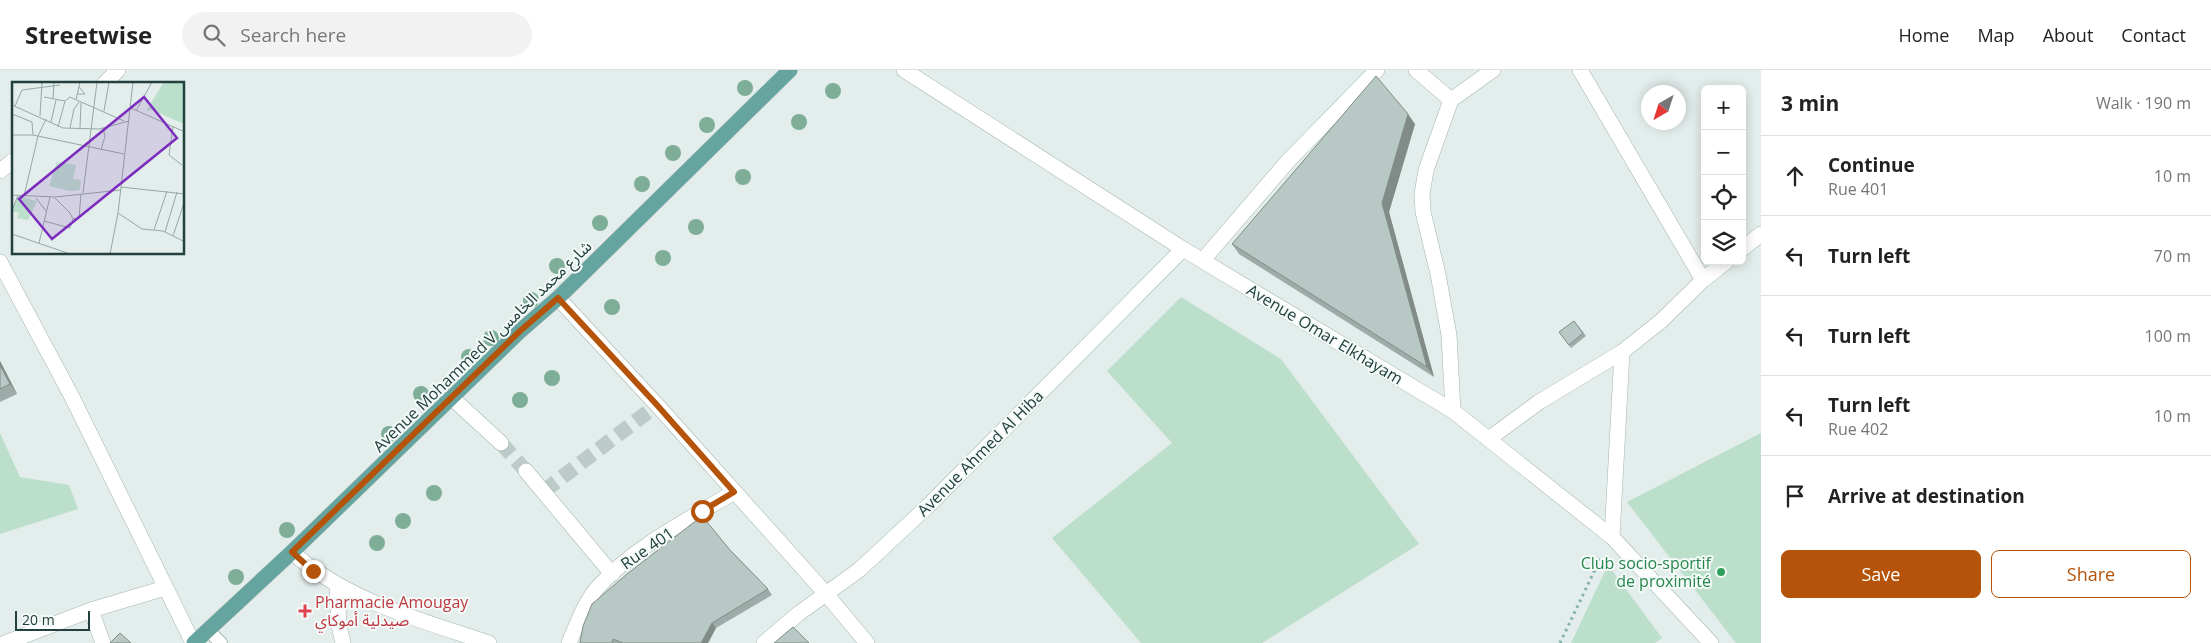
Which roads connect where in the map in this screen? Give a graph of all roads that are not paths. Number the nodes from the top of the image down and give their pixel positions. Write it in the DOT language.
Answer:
graph roads {
  1 [pos="118,70"];
  2 [pos="790,70"];
  3 [pos="904,70"];
  4 [pos="1377,70"];
  5 [pos="1416,70"];
  6 [pos="1493,70"];
  7 [pos="1580,70"];
  8 [pos="106,82"];
  9 [pos="1451,100"];
  10 [pos="12,162"];
  11 [pos="0,171"];
  12 [pos="1761,234"];
  13 [pos="1746,246"];
  14 [pos="1183,249"];
  15 [pos="1203,260"];
  16 [pos="0,262"];
  17 [pos="1721,265"];
  18 [pos="1703,280"];
  19 [pos="558,298"];
  20 [pos="1622,352"];
  21 [pos="452,398"];
  22 [pos="1453,411"];
  23 [pos="1490,438"];
  24 [pos="501,443"];
  25 [pos="526,471"];
  26 [pos="734,492"];
  27 [pos="1612,537"];
  28 [pos="292,552"];
  29 [pos="612,574"];
  30 [pos="338,586"];
  31 [pos="164,588"];
  32 [pos="827,594"];
  33 [pos="90,610"];
  34 [pos="208,630"];
  35 [pos="33,638"];
  36 [pos="1702,640"];
  37 [pos="4,643"];
  38 [pos="104,643"];
  39 [pos="193,643"];
  40 [pos="221,643"];
  41 [pos="343,643"];
  42 [pos="489,643"];
  43 [pos="569,643"];
  44 [pos="764,643"];
  45 [pos="867,643"];
  1 -- 8 [label="street"];
  2 -- 19 [label="main road, Avenue Mohammed V شارع محمد الخامس"];
  3 -- 14 [label="street, Avenue Omar Elkhayam"];
  4 -- 15 [label="street"];
  5 -- 9 [label="street"];
  6 -- 9 [label="street"];
  7 -- 18 [label="street"];
  9 -- 22 [label="street"];
  10 -- 11 [label="street"];
  12 -- 13 [label="street"];
  14 -- 15 [label="street, Avenue Omar Elkhayam"];
  14 -- 32 [label="street, Avenue Ahmed Al Hiba"];
  15 -- 22 [label="street, Avenue Omar Elkhayam"];
  16 -- 31 [label="street"];
  17 -- 18 [label="street"];
  18 -- 20 [label="street"];
  19 -- 21 [label="main road, Avenue Mohammed V شارع محمد الخامس"];
  19 -- 26 [label="street"];
  20 -- 23 [label="street"];
  20 -- 27 [label="street"];
  21 -- 24 [label="street"];
  21 -- 28 [label="main road, Avenue Mohammed V شارع محمد الخامس"];
  22 -- 23 [label="street, Avenue Omar Elkhayam"];
  23 -- 27 [label="street, Avenue Omar Elkhayam"];
  25 -- 29 [label="street, Rue 401"];
  26 -- 29 [label="street, Rue 401"];
  26 -- 32 [label="street"];
  27 -- 36 [label="street, Avenue Omar Elkhayam"];
  28 -- 30 [label="street"];
  28 -- 34 [label="main road, Avenue Mohammed V شارع محمد الخامس"];
  29 -- 43 [label="street, Rue 401"];
  30 -- 41 [label="street"];
  30 -- 42 [label="street"];
  31 -- 33 [label="street"];
  31 -- 39 [label="street"];
  32 -- 44 [label="street, Avenue Ahmed Al Hiba"];
  32 -- 45 [label="street"];
  33 -- 35 [label="street"];
  33 -- 38 [label="street"];
  34 -- 39 [label="main road, Avenue Mohammed V شارع محمد الخامس"];
  34 -- 40 [label="lane"];
  35 -- 37 [label="street"];
}
